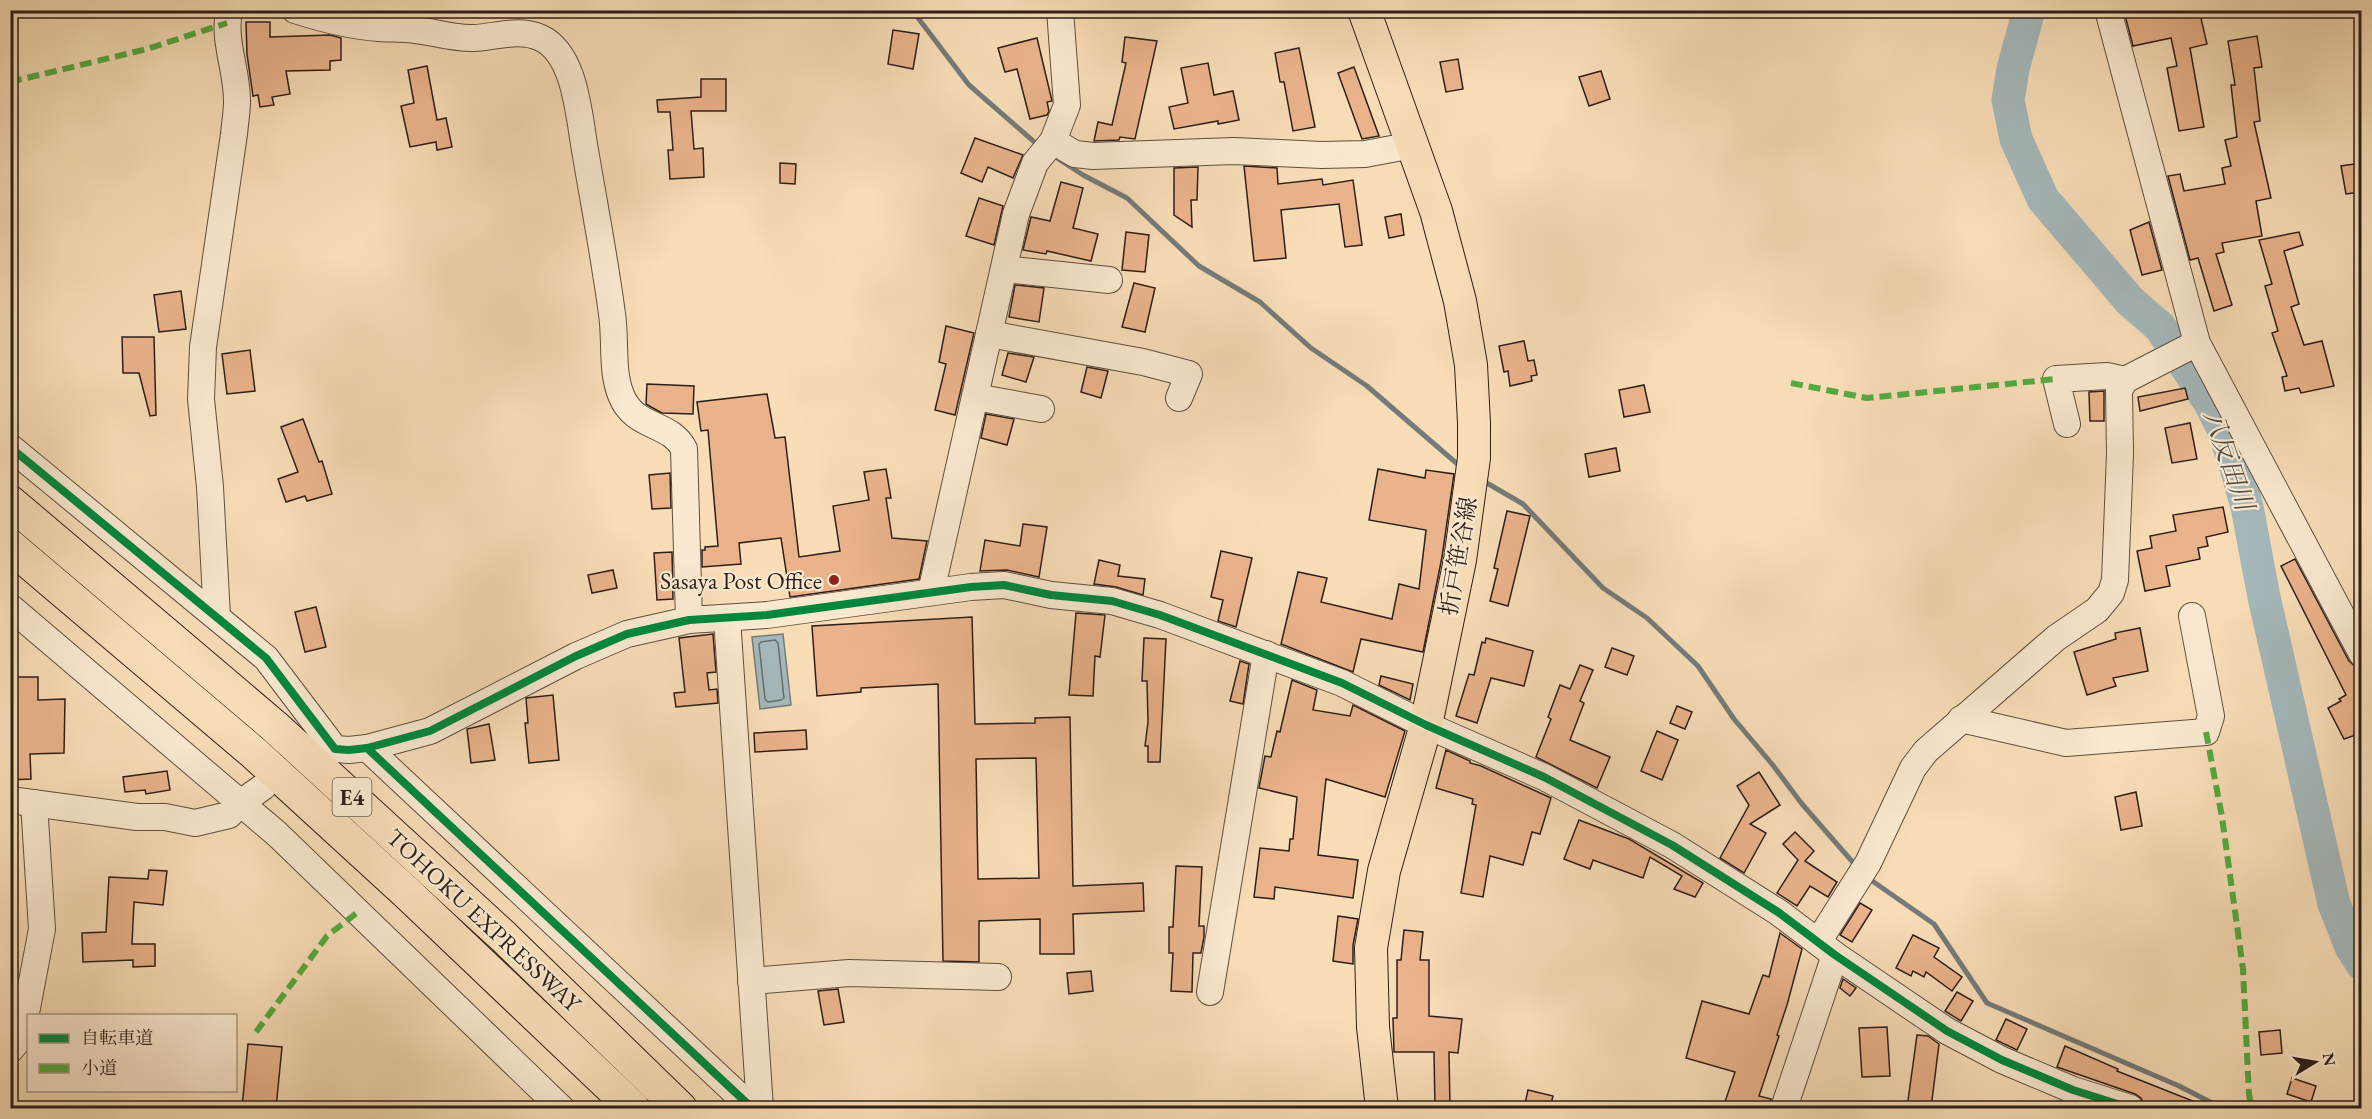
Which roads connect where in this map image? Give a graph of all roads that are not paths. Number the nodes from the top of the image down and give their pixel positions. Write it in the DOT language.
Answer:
graph roads {
  1 [pos="229,10"];
  2 [pos="295,10"];
  3 [pos="1060,10"];
  4 [pos="1364,10"];
  5 [pos="2108,10"];
  6 [pos="1053,141"];
  7 [pos="1413,145"];
  8 [pos="1004,269"];
  9 [pos="1109,280"];
  10 [pos="989,334"];
  11 [pos="2197,343"];
  12 [pos="2125,380"];
  13 [pos="975,398"];
  14 [pos="1179,398"];
  15 [pos="1041,409"];
  16 [pos="2067,424"];
  17 [pos="10,447"];
  18 [pos="10,502"];
  19 [pos="10,546"];
  20 [pos="931,592"];
  21 [pos="10,608"];
  22 [pos="2192,616"];
  23 [pos="217,618"];
  24 [pos="727,618"];
  25 [pos="689,620"];
  26 [pos="1266,654"];
  27 [pos="2361,654"];
  28 [pos="1961,719"];
  29 [pos="1426,725"];
  30 [pos="367,748"];
  31 [pos="263,787"];
  32 [pos="22,801"];
  33 [pos="239,804"];
  34 [pos="1827,949"];
  35 [pos="998,977"];
  36 [pos="751,981"];
  37 [pos="1210,992"];
  38 [pos="10,1050"];
  39 [pos="561,1108"];
  40 [pos="633,1108"];
  41 [pos="680,1108"];
  42 [pos="752,1108"];
  43 [pos="759,1108"];
  44 [pos="1382,1108"];
  45 [pos="1784,1108"];
  46 [pos="2130,1108"];
  1 -- 23 [label="street"];
  2 -- 25 [label="street"];
  3 -- 6 [label="street"];
  4 -- 7 [label="main road, 折戸笹谷線"];
  5 -- 11 [label="street"];
  6 -- 7 [label="street"];
  6 -- 8 [label="street"];
  7 -- 29 [label="main road, 折戸笹谷線"];
  8 -- 9 [label="street"];
  8 -- 10 [label="street"];
  10 -- 13 [label="street"];
  10 -- 14 [label="street"];
  11 -- 12 [label="street"];
  11 -- 27 [label="street"];
  12 -- 16 [label="street"];
  12 -- 28 [label="street"];
  13 -- 15 [label="street"];
  13 -- 20 [label="street"];
  17 -- 23 [label="street"];
  18 -- 41 [label="highway, TOHOKU EXPRESSWAY / E4"];
  19 -- 40 [label="highway, TOHOKU EXPRESSWAY / E4"];
  20 -- 24 [label="street"];
  20 -- 26 [label="street"];
  21 -- 33 [label="street"];
  22 -- 28 [label="street"];
  23 -- 30 [label="street"];
  24 -- 25 [label="street"];
  24 -- 36 [label="street"];
  25 -- 30 [label="street"];
  26 -- 29 [label="street"];
  26 -- 37 [label="street"];
  28 -- 34 [label="street"];
  29 -- 34 [label="street"];
  29 -- 44 [label="main road, 折戸笹谷線"];
  30 -- 42 [label="street"];
  31 -- 33 [label="street"];
  32 -- 33 [label="street"];
  32 -- 38 [label="street"];
  33 -- 39 [label="street"];
  34 -- 45 [label="street"];
  34 -- 46 [label="street"];
  35 -- 36 [label="street"];
  36 -- 43 [label="street"];
}
